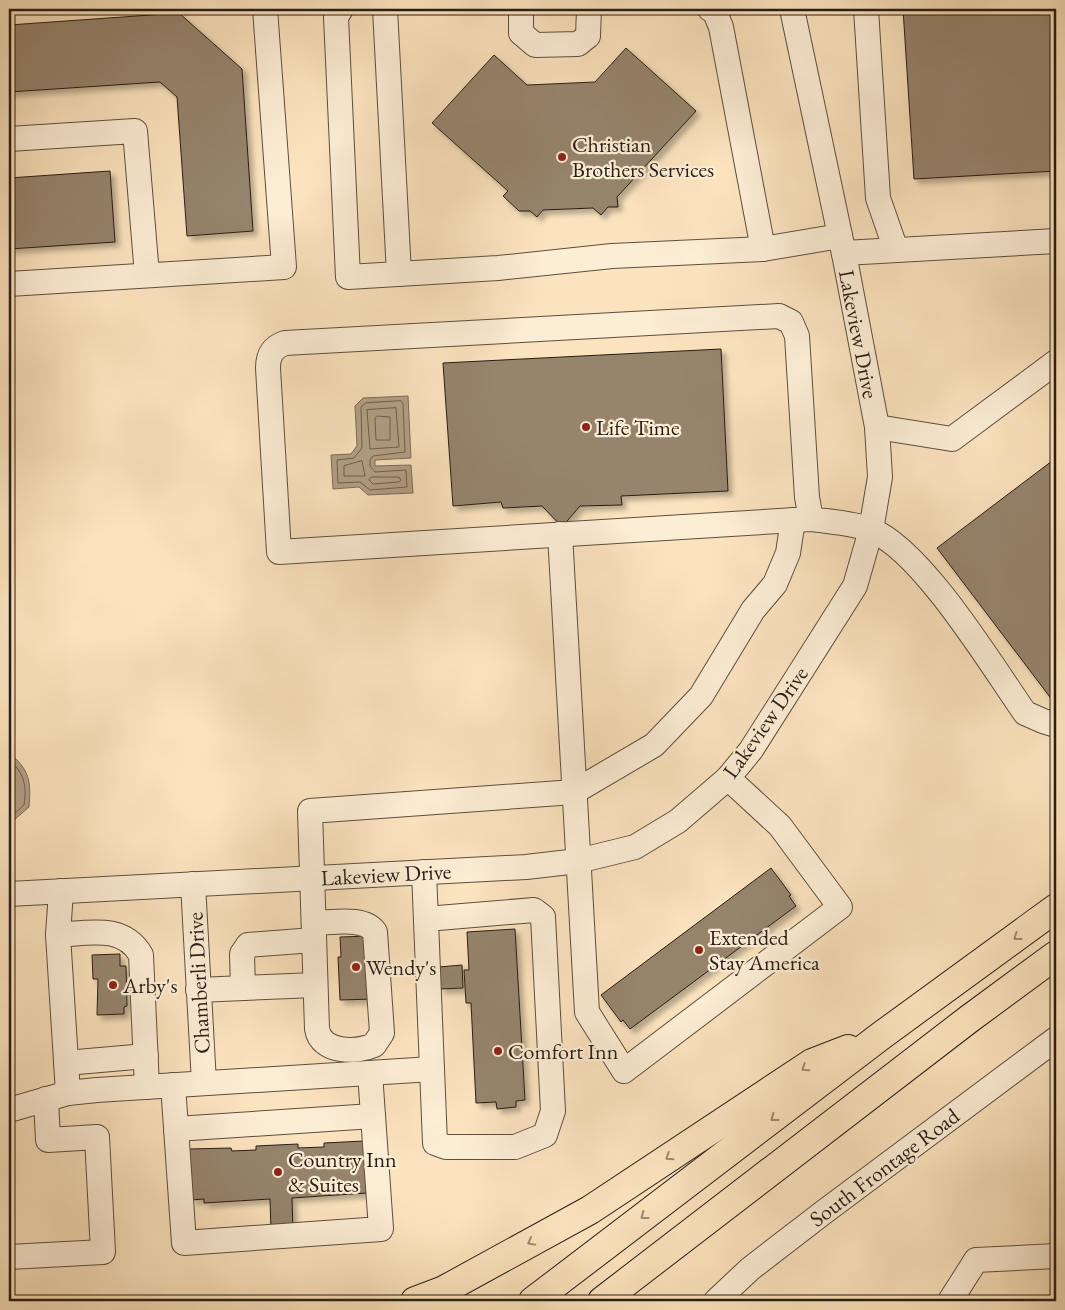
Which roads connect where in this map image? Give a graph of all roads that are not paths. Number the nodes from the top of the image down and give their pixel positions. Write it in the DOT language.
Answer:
graph roads {
  1 [pos="266,9"];
  2 [pos="341,9"];
  3 [pos="385,9"];
  4 [pos="521,9"];
  5 [pos="589,9"];
  6 [pos="710,9"];
  7 [pos="792,9"];
  8 [pos="866,9"];
  9 [pos="9,139"];
  10 [pos="1056,241"];
  11 [pos="842,245"];
  12 [pos="763,250"];
  13 [pos="896,250"];
  14 [pos="399,274"];
  15 [pos="147,275"];
  16 [pos="9,284"];
  17 [pos="1056,362"];
  18 [pos="877,426"];
  19 [pos="802,519"];
  20 [pos="871,530"];
  21 [pos="560,534"];
  22 [pos="1056,725"];
  23 [pos="728,778"];
  24 [pos="574,792"];
  25 [pos="578,861"];
  26 [pos="424,872"];
  27 [pos="313,878"];
  28 [pos="192,884"];
  29 [pos="61,891"];
  30 [pos="9,894"];
  31 [pos="1056,908"];
  32 [pos="426,919"];
  33 [pos="314,932"];
  34 [pos="58,936"];
  35 [pos="1056,955"];
  36 [pos="315,985"];
  37 [pos="243,988"];
  38 [pos="198,990"];
  39 [pos="969,1019"];
  40 [pos="882,1035"];
  41 [pos="1056,1039"];
  42 [pos="146,1056"];
  43 [pos="66,1063"];
  44 [pos="432,1069"];
  45 [pos="370,1073"];
  46 [pos="204,1083"];
  47 [pos="173,1085"];
  48 [pos="147,1087"];
  49 [pos="57,1096"];
  50 [pos="9,1110"];
  51 [pos="373,1116"];
  52 [pos="176,1129"];
  53 [pos="1056,1256"];
  54 [pos="9,1257"];
  55 [pos="415,1301"];
  56 [pos="533,1301"];
  57 [pos="602,1301"];
  58 [pos="616,1301"];
  59 [pos="716,1301"];
  60 [pos="950,1301"];
  1 -- 15 [label="street"];
  2 -- 14 [label="street"];
  3 -- 14 [label="street"];
  4 -- 5 [label="street"];
  6 -- 12 [label="street"];
  7 -- 11 [label="street, Lakeview Drive"];
  8 -- 13 [label="street"];
  9 -- 15 [label="street"];
  10 -- 13 [label="street"];
  11 -- 12 [label="street"];
  11 -- 13 [label="street"];
  11 -- 18 [label="street, Lakeview Drive"];
  12 -- 14 [label="street"];
  15 -- 16 [label="street"];
  17 -- 18 [label="street"];
  18 -- 20 [label="street, Lakeview Drive"];
  19 -- 20 [label="street"];
  19 -- 21 [label="street"];
  19 -- 21 [label="street"];
  19 -- 24 [label="street"];
  20 -- 22 [label="street"];
  20 -- 23 [label="street, Lakeview Drive"];
  21 -- 24 [label="street"];
  23 -- 25 [label="street, Lakeview Drive"];
  23 -- 25 [label="street"];
  24 -- 25 [label="street"];
  24 -- 27 [label="street"];
  25 -- 26 [label="street, Lakeview Drive"];
  26 -- 27 [label="street, Lakeview Drive"];
  26 -- 32 [label="street"];
  27 -- 28 [label="street, Lakeview Drive"];
  27 -- 33 [label="street"];
  28 -- 29 [label="street, Lakeview Drive"];
  28 -- 38 [label="street, Chamberli Drive"];
  29 -- 30 [label="street, Lakeview Drive"];
  29 -- 34 [label="street"];
  31 -- 40 [label="highway, one-way"];
  32 -- 44 [label="street"];
  32 -- 44 [label="street"];
  33 -- 36 [label="street"];
  33 -- 36 [label="street"];
  33 -- 37 [label="street"];
  34 -- 42 [label="street"];
  34 -- 43 [label="street"];
  35 -- 39 [label="highway"];
  36 -- 37 [label="street"];
  37 -- 38 [label="street"];
  38 -- 46 [label="street, Chamberli Drive"];
  39 -- 57 [label="highway"];
  39 -- 58 [label="highway"];
  40 -- 55 [label="highway, one-way"];
  40 -- 56 [label="highway, one-way"];
  41 -- 59 [label="street, South Frontage Road"];
  42 -- 43 [label="street"];
  42 -- 48 [label="street"];
  43 -- 49 [label="street"];
  44 -- 45 [label="street"];
  45 -- 46 [label="street"];
  45 -- 51 [label="street"];
  46 -- 47 [label="street"];
  47 -- 48 [label="street"];
  47 -- 52 [label="street"];
  48 -- 49 [label="street"];
  49 -- 50 [label="street"];
  49 -- 54 [label="street"];
  51 -- 52 [label="street"];
  51 -- 52 [label="street"];
  53 -- 60 [label="street"];
}
